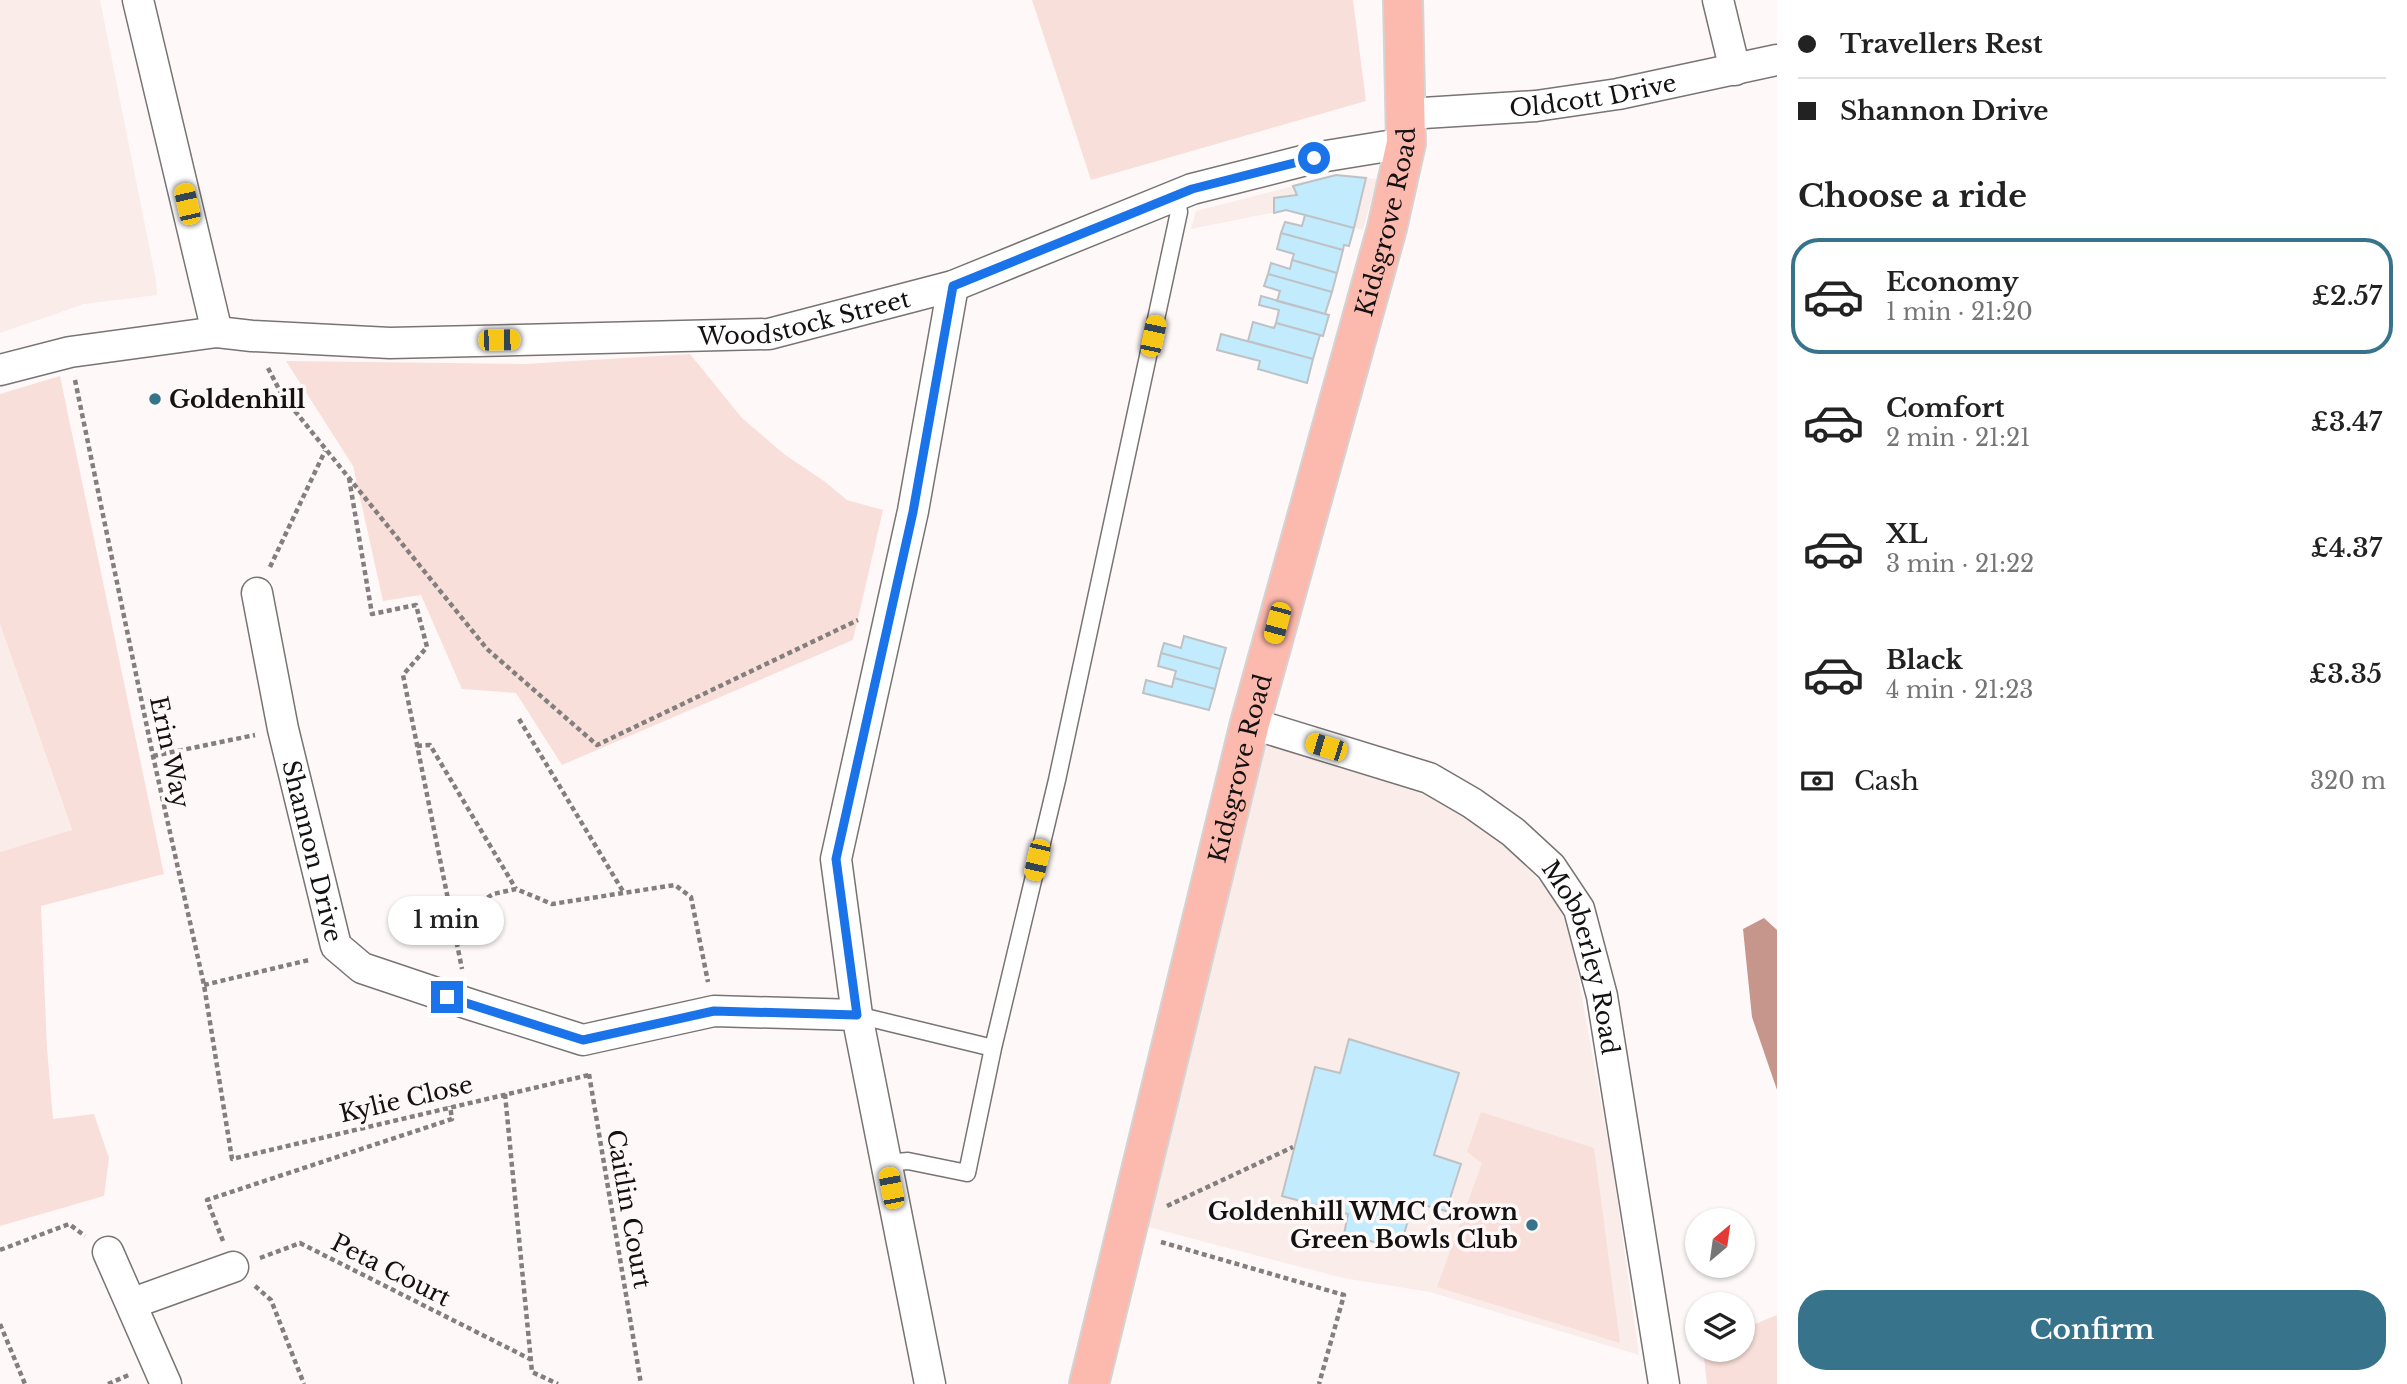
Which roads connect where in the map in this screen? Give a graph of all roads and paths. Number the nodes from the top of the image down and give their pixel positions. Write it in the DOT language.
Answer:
graph roads {
  1 [pos="138,0"];
  2 [pos="1403,0"];
  3 [pos="1717,0"];
  4 [pos="1777,60"];
  5 [pos="1735,71"];
  6 [pos="1406,129"];
  7 [pos="1176,195"];
  8 [pos="953,286"];
  9 [pos="217,332"];
  10 [pos="252,336"];
  11 [pos="70,352"];
  12 [pos="0,370"];
  13 [pos="325,451"];
  14 [pos="348,478"];
  15 [pos="257,593"];
  16 [pos="893,603"];
  17 [pos="519,719"];
  18 [pos="1250,723"];
  19 [pos="284,729"];
  20 [pos="417,746"];
  21 [pos="153,756"];
  22 [pos="516,889"];
  23 [pos="624,893"];
  24 [pos="452,921"];
  25 [pos="343,951"];
  26 [pos="204,985"];
  27 [pos="468,1004"];
  28 [pos="714,1011"];
  29 [pos="857,1015"];
  30 [pos="583,1040"];
  31 [pos="993,1048"];
  32 [pos="589,1075"];
  33 [pos="505,1094"];
  34 [pos="450,1106"];
  35 [pos="1293,1147"];
  36 [pos="232,1160"];
  37 [pos="887,1163"];
  38 [pos="1127,1228"];
  39 [pos="0,1250"];
  40 [pos="108,1252"];
  41 [pos="233,1267"];
  42 [pos="132,1303"];
  43 [pos="0,1324"];
  44 [pos="530,1359"];
  45 [pos="25,1384"];
  46 [pos="166,1384"];
  47 [pos="304,1384"];
  48 [pos="558,1384"];
  49 [pos="641,1384"];
  50 [pos="930,1384"];
  51 [pos="1089,1384"];
  52 [pos="1319,1384"];
  53 [pos="1664,1384"];
  1 -- 9 [label="street"];
  2 -- 6 [label="main road, Kidsgrove Road"];
  3 -- 5 [label="street"];
  4 -- 5 [label="street, Oldcott Drive"];
  5 -- 6 [label="street, Oldcott Drive"];
  6 -- 7 [label="street, Woodstock Street"];
  6 -- 18 [label="main road, Kidsgrove Road"];
  7 -- 8 [label="street, Woodstock Street"];
  7 -- 31 [label="lane"];
  8 -- 10 [label="street, Woodstock Street"];
  8 -- 16 [label="street"];
  9 -- 10 [label="street, Woodstock Street"];
  9 -- 11 [label="street, Woodstock Street"];
  10 -- 13 [label="path"];
  11 -- 12 [label="street, Woodstock Street"];
  11 -- 21 [label="path, Erin Way"];
  13 -- 14 [label="path"];
  13 -- 15 [label="path"];
  14 -- 16 [label="path"];
  14 -- 20 [label="path"];
  15 -- 19 [label="street, Shannon Drive"];
  16 -- 29 [label="street"];
  17 -- 23 [label="path"];
  18 -- 38 [label="main road, Kidsgrove Road"];
  18 -- 53 [label="street, Mobberley Road"];
  19 -- 21 [label="path"];
  19 -- 25 [label="street, Shannon Drive"];
  20 -- 22 [label="path"];
  20 -- 24 [label="path"];
  21 -- 26 [label="path, Erin Way"];
  22 -- 23 [label="path"];
  22 -- 24 [label="path"];
  23 -- 28 [label="path"];
  24 -- 27 [label="path"];
  25 -- 26 [label="path"];
  25 -- 27 [label="street, Shannon Drive"];
  26 -- 36 [label="path, Erin Way"];
  27 -- 30 [label="street, Shannon Drive"];
  28 -- 29 [label="street, Shannon Drive"];
  28 -- 30 [label="street, Shannon Drive"];
  29 -- 31 [label="lane"];
  29 -- 37 [label="street"];
  30 -- 32 [label="path, Caitlin Court"];
  31 -- 37 [label="lane"];
  32 -- 33 [label="path, Kylie Close"];
  32 -- 49 [label="path, Caitlin Court"];
  33 -- 34 [label="path, Kylie Close"];
  33 -- 44 [label="path"];
  34 -- 36 [label="path, Kylie Close"];
  34 -- 41 [label="path"];
  35 -- 38 [label="path"];
  37 -- 50 [label="street"];
  38 -- 51 [label="main road, Kidsgrove Road"];
  38 -- 52 [label="path"];
  39 -- 40 [label="path"];
  40 -- 42 [label="street"];
  41 -- 42 [label="street"];
  41 -- 44 [label="path, Peta Court"];
  41 -- 47 [label="path"];
  42 -- 46 [label="street"];
  43 -- 45 [label="path"];
  44 -- 48 [label="path, Peta Court"];
}
